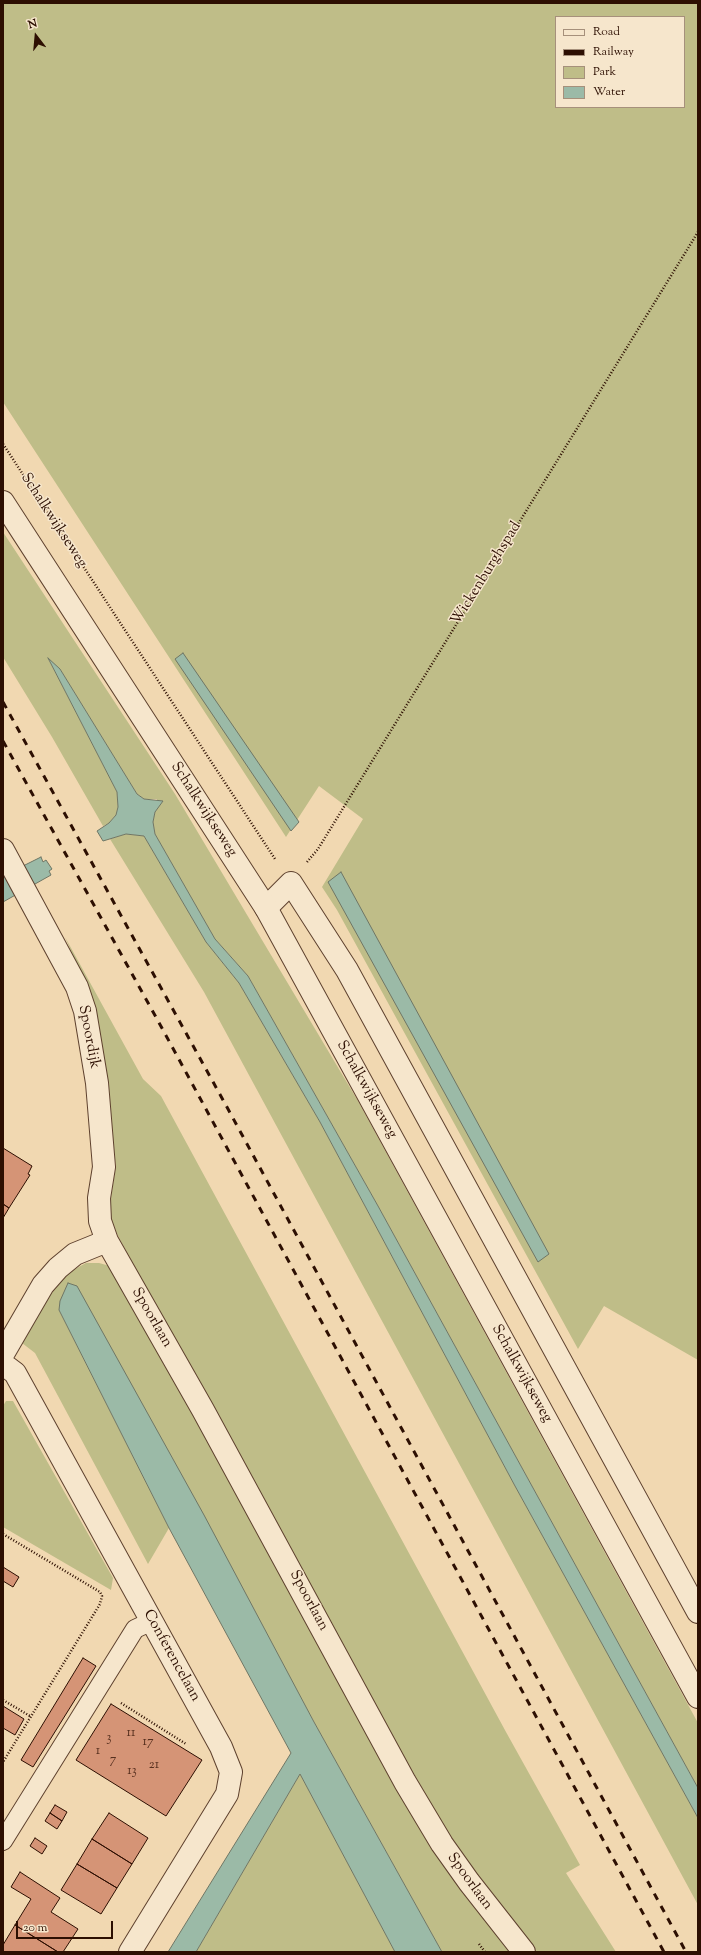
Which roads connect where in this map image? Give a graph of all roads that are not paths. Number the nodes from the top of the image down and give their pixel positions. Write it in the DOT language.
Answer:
graph roads {
  1 [pos="3,502"];
  2 [pos="5,854"];
  3 [pos="266,908"];
  4 [pos="107,1241"];
  5 [pos="3,1354"];
  6 [pos="3,1364"];
  7 [pos="698,1612"];
  8 [pos="152,1621"];
  9 [pos="698,1697"];
  10 [pos="3,1841"];
  11 [pos="130,1952"];
  12 [pos="524,1952"];
  1 -- 3 [label="street, Schalkwijkseweg"];
  2 -- 4 [label="street, Spoordijk"];
  3 -- 7 [label="street"];
  3 -- 9 [label="street, Schalkwijkseweg"];
  4 -- 5 [label="street"];
  4 -- 12 [label="street, Spoorlaan"];
  6 -- 8 [label="street, Conferencelaan"];
  8 -- 10 [label="lane"];
  8 -- 11 [label="street, Conferencelaan"];
}
